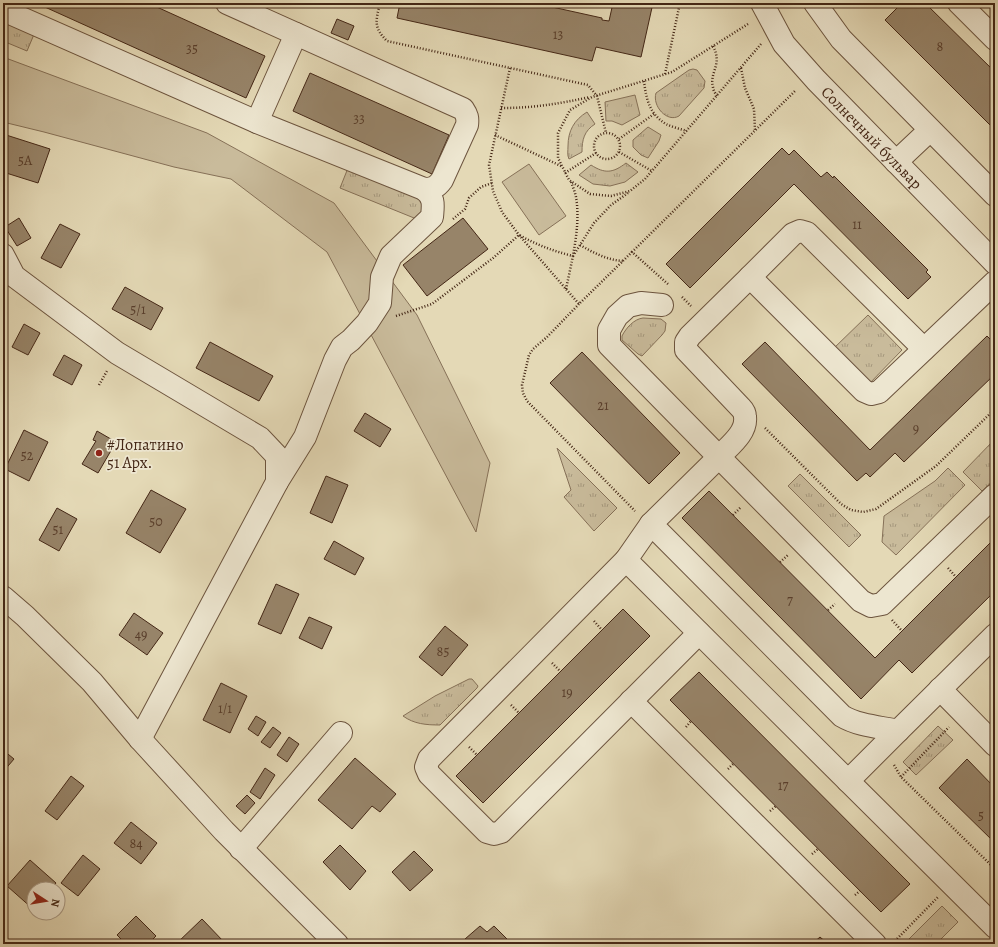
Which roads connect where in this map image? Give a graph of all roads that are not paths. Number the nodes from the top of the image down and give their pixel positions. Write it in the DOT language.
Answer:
graph roads {
  1 [pos="227,3"];
  2 [pos="762,3"];
  3 [pos="815,3"];
  4 [pos="959,3"];
  5 [pos="3,10"];
  6 [pos="296,34"];
  7 [pos="995,40"];
  8 [pos="257,122"];
  9 [pos="930,130"];
  10 [pos="896,162"];
  11 [pos="424,190"];
  12 [pos="995,195"];
  13 [pos="3,255"];
  14 [pos="995,263"];
  15 [pos="750,277"];
  16 [pos="995,282"];
  17 [pos="671,296"];
  18 [pos="924,349"];
  19 [pos="718,457"];
  20 [pos="277,482"];
  21 [pos="995,495"];
  22 [pos="651,525"];
  23 [pos="626,560"];
  24 [pos="3,597"];
  25 [pos="699,633"];
  26 [pos="992,646"];
  27 [pos="940,690"];
  28 [pos="631,701"];
  29 [pos="898,731"];
  30 [pos="341,733"];
  31 [pos="140,739"];
  32 [pos="995,745"];
  33 [pos="848,781"];
  34 [pos="241,849"];
  35 [pos="995,927"];
  36 [pos="338,944"];
  37 [pos="875,944"];
  1 -- 6 [label="street"];
  2 -- 10 [label="street, Солнечный бульвар"];
  3 -- 9 [label="street"];
  4 -- 7 [label="street"];
  5 -- 8 [label="street"];
  6 -- 8 [label="street"];
  6 -- 11 [label="street"];
  8 -- 11 [label="street"];
  9 -- 10 [label="street"];
  9 -- 12 [label="street"];
  10 -- 14 [label="street, Солнечный бульвар"];
  11 -- 20 [label="street"];
  13 -- 20 [label="street"];
  15 -- 18 [label="street"];
  15 -- 18 [label="street"];
  15 -- 19 [label="street"];
  16 -- 18 [label="street"];
  17 -- 19 [label="street"];
  19 -- 21 [label="street"];
  19 -- 22 [label="street"];
  20 -- 31 [label="street"];
  22 -- 23 [label="street"];
  22 -- 29 [label="street"];
  23 -- 25 [label="street"];
  23 -- 28 [label="street"];
  24 -- 31 [label="street"];
  25 -- 28 [label="street"];
  25 -- 33 [label="street"];
  26 -- 27 [label="street"];
  27 -- 29 [label="street"];
  27 -- 32 [label="street"];
  28 -- 37 [label="street"];
  29 -- 33 [label="street"];
  30 -- 34 [label="street"];
  31 -- 34 [label="street"];
  33 -- 35 [label="street"];
  34 -- 36 [label="street"];
}
